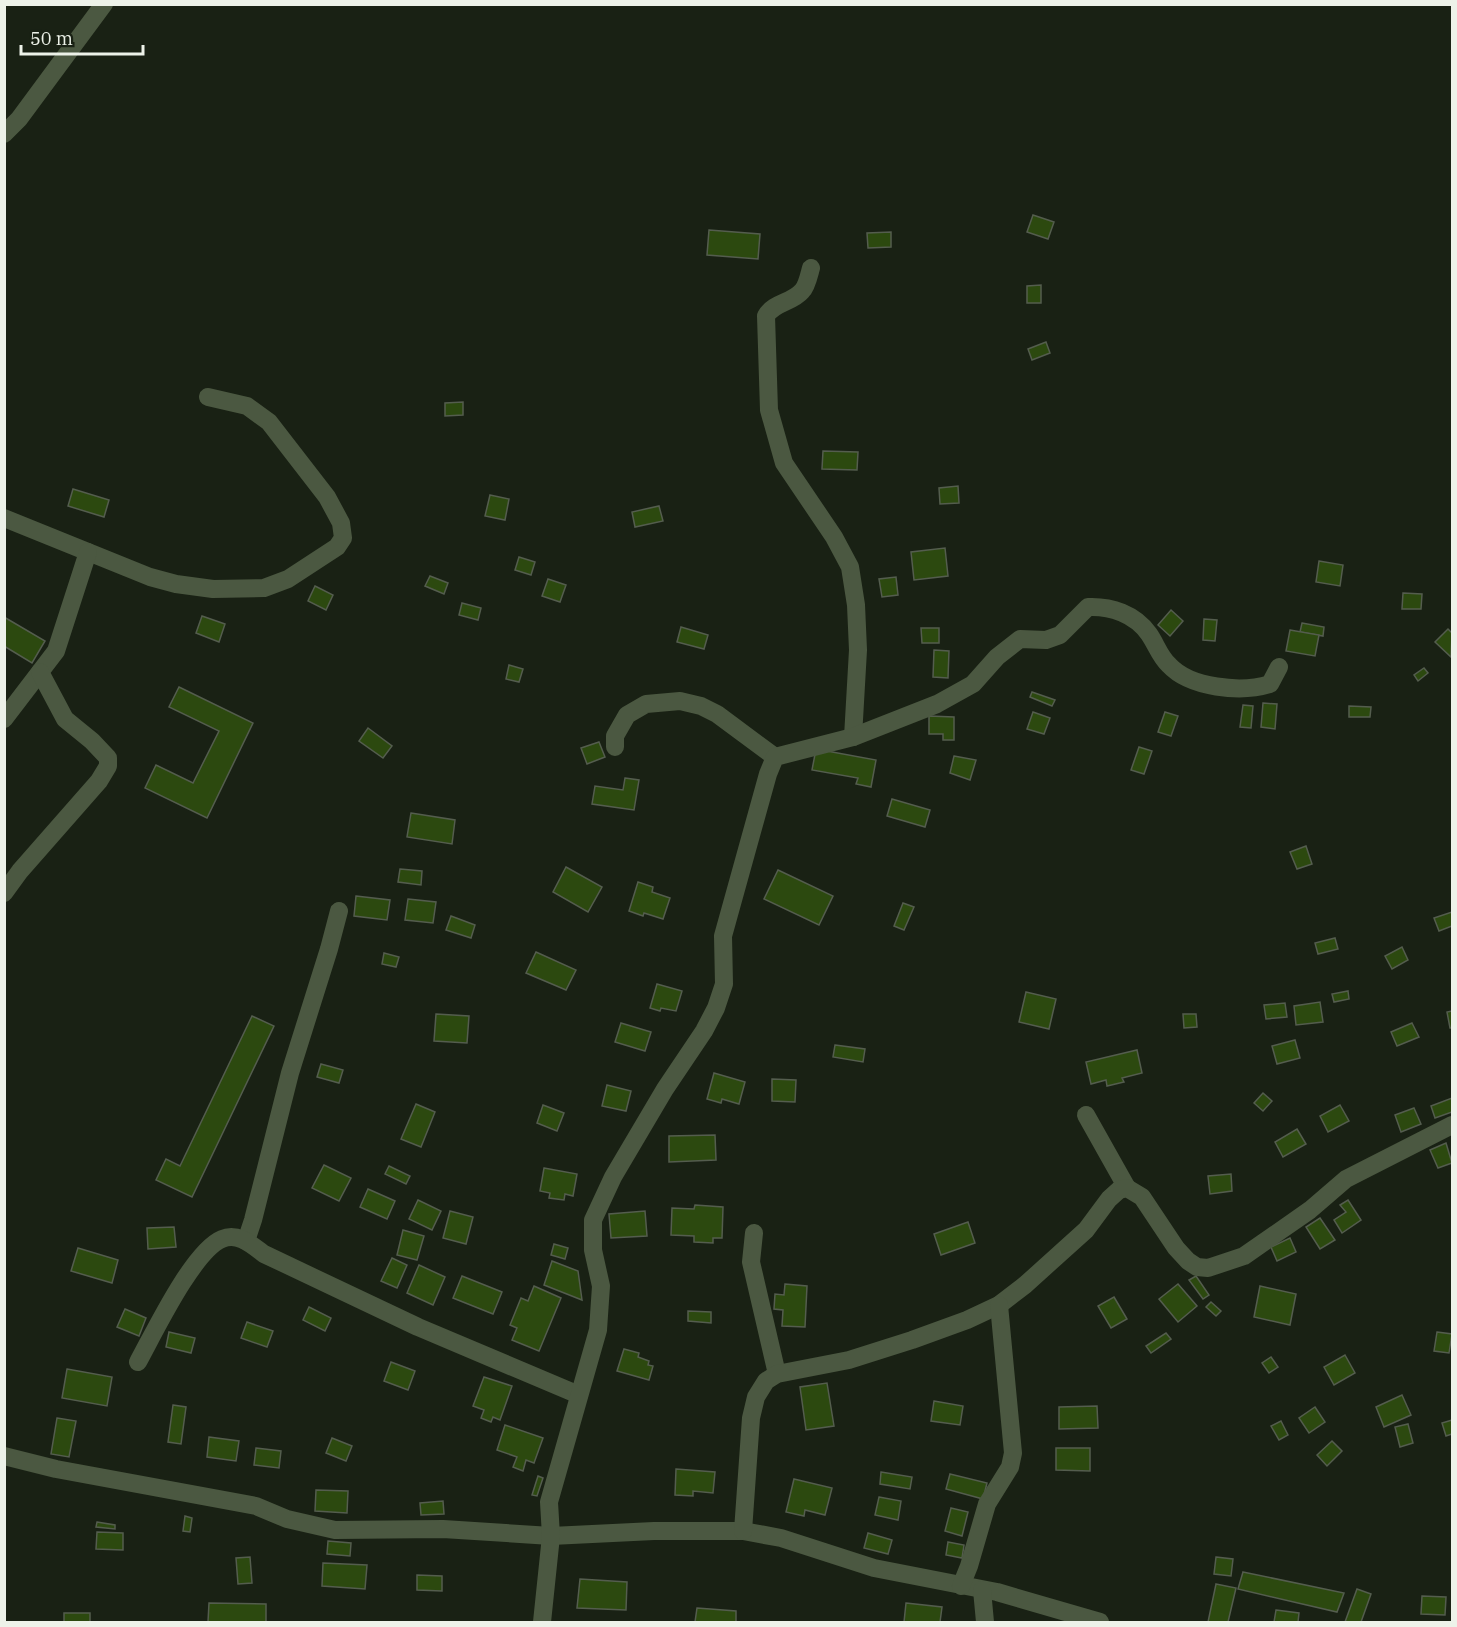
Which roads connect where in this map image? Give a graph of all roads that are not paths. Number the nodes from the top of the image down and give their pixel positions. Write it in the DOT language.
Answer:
graph roads {
  1 [pos="104,4"];
  2 [pos="4,134"];
  3 [pos="811,268"];
  4 [pos="208,397"];
  5 [pos="4,518"];
  6 [pos="88,552"];
  7 [pos="1279,667"];
  8 [pos="40,672"];
  9 [pos="4,719"];
  10 [pos="853,737"];
  11 [pos="615,747"];
  12 [pos="775,757"];
  13 [pos="4,894"];
  14 [pos="339,911"];
  15 [pos="1086,1115"];
  16 [pos="1452,1125"];
  17 [pos="1127,1188"];
  18 [pos="754,1233"];
  19 [pos="246,1241"];
  20 [pos="999,1305"];
  21 [pos="138,1362"];
  22 [pos="777,1374"];
  23 [pos="579,1395"];
  24 [pos="4,1456"];
  25 [pos="742,1531"];
  26 [pos="551,1536"];
  27 [pos="961,1586"];
  28 [pos="981,1590"];
  29 [pos="542,1623"];
  30 [pos="985,1623"];
  31 [pos="1100,1623"];
  1 -- 2 [label="street"];
  3 -- 10 [label="street"];
  4 -- 6 [label="street"];
  5 -- 6 [label="street"];
  6 -- 8 [label="street"];
  7 -- 10 [label="street"];
  8 -- 9 [label="street"];
  8 -- 13 [label="street"];
  10 -- 12 [label="street"];
  11 -- 12 [label="street"];
  12 -- 23 [label="street"];
  14 -- 19 [label="street"];
  15 -- 17 [label="street"];
  16 -- 17 [label="street"];
  17 -- 20 [label="street"];
  18 -- 22 [label="street"];
  19 -- 21 [label="street"];
  19 -- 23 [label="street"];
  20 -- 22 [label="street"];
  20 -- 27 [label="street"];
  22 -- 25 [label="street"];
  23 -- 26 [label="street"];
  24 -- 26 [label="street"];
  25 -- 26 [label="street"];
  25 -- 27 [label="street"];
  26 -- 29 [label="street"];
  27 -- 28 [label="street"];
  28 -- 30 [label="street"];
  28 -- 31 [label="street"];
}
